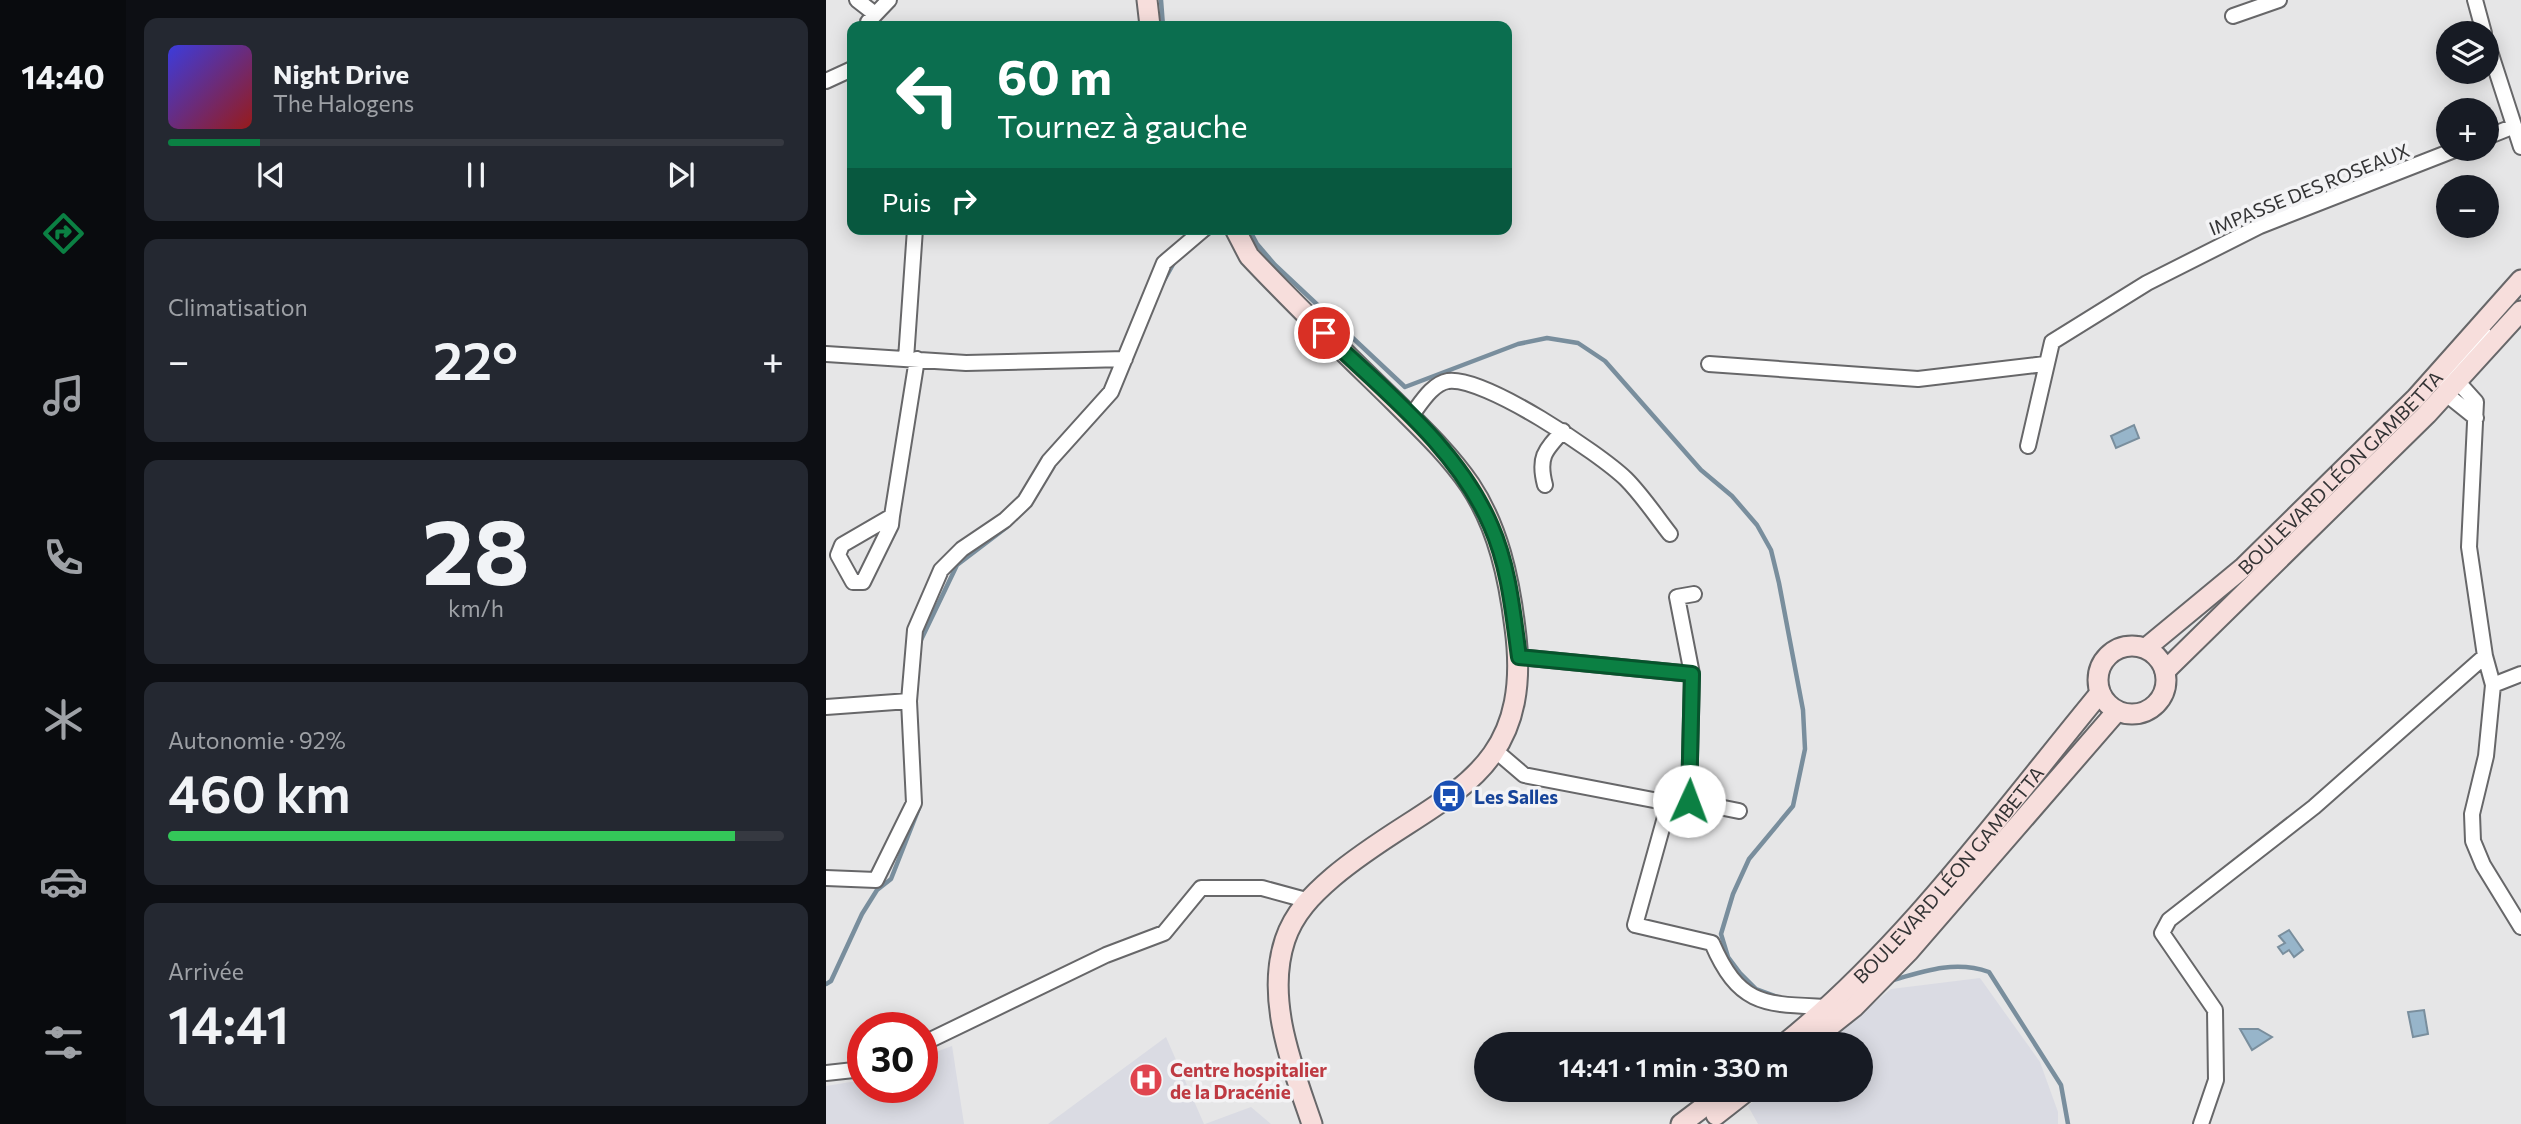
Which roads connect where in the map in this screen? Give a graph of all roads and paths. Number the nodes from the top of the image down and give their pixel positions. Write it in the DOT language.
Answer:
graph roads {
  1 [pos="857,0"];
  2 [pos="889,0"];
  3 [pos="1147,0"];
  4 [pos="2279,0"];
  5 [pos="2475,0"];
  6 [pos="2233,16"];
  7 [pos="872,20"];
  8 [pos="1149,21"];
  9 [pos="2481,21"];
  10 [pos="847,71"];
  11 [pos="826,81"];
  12 [pos="2499,83"];
  13 [pos="2512,127"];
  14 [pos="2499,132"];
  15 [pos="2521,147"];
  16 [pos="2436,158"];
  17 [pos="915,235"];
  18 [pos="1198,235"];
  19 [pos="1238,235"];
  20 [pos="2521,280"];
  21 [pos="2513,300"];
  22 [pos="2517,316"];
  23 [pos="826,354"];
  24 [pos="911,359"];
  25 [pos="1125,359"];
  26 [pos="1709,364"];
  27 [pos="2045,364"];
  28 [pos="2445,385"];
  29 [pos="1410,417"];
  30 [pos="1563,431"];
  31 [pos="2028,446"];
  32 [pos="1545,485"];
  33 [pos="892,516"];
  34 [pos="1670,534"];
  35 [pos="1694,594"];
  36 [pos="2146,648"];
  37 [pos="2485,656"];
  38 [pos="1519,657"];
  39 [pos="2165,671"];
  40 [pos="1692,674"];
  41 [pos="2521,674"];
  42 [pos="2493,685"];
  43 [pos="2100,693"];
  44 [pos="909,701"];
  45 [pos="826,707"];
  46 [pos="2117,711"];
  47 [pos="1496,751"];
  48 [pos="1689,801"];
  49 [pos="1669,803"];
  50 [pos="1739,811"];
  51 [pos="826,878"];
  52 [pos="1306,900"];
  53 [pos="2521,927"];
  54 [pos="1830,1007"];
  55 [pos="1799,1032"];
  56 [pos="1822,1032"];
  57 [pos="938,1036"];
  58 [pos="847,1071"];
  59 [pos="826,1073"];
  60 [pos="1710,1102"];
  61 [pos="1732,1102"];
  62 [pos="1312,1124"];
  63 [pos="1681,1124"];
  64 [pos="1704,1124"];
  65 [pos="2200,1124"];
  1 -- 7 [label="street"];
  2 -- 7 [label="street"];
  3 -- 8 [label="main road"];
  4 -- 6 [label="street"];
  5 -- 9 [label="street"];
  10 -- 11 [label="street"];
  12 -- 13 [label="street"];
  13 -- 14 [label="street"];
  13 -- 15 [label="street"];
  16 -- 27 [label="street, IMPASSE DES ROSEAUX"];
  17 -- 24 [label="street"];
  18 -- 25 [label="street"];
  19 -- 29 [label="main road"];
  20 -- 21 [label="main road, BOULEVARD LÉON GAMBETTA"];
  21 -- 22 [label="street"];
  21 -- 28 [label="main road, BOULEVARD LÉON GAMBETTA"];
  22 -- 28 [label="main road, BOULEVARD LÉON GAMBETTA"];
  23 -- 24 [label="street"];
  24 -- 25 [label="street"];
  24 -- 33 [label="street"];
  25 -- 44 [label="street"];
  26 -- 27 [label="street"];
  27 -- 31 [label="street, IMPASSE DES ROSEAUX"];
  28 -- 36 [label="main road, BOULEVARD LÉON GAMBETTA"];
  28 -- 37 [label="street"];
  28 -- 39 [label="main road, BOULEVARD LÉON GAMBETTA"];
  29 -- 30 [label="street"];
  29 -- 38 [label="main road"];
  30 -- 32 [label="street"];
  30 -- 34 [label="street"];
  33 -- 33 [label="street"];
  35 -- 40 [label="street"];
  36 -- 39 [label="main road"];
  36 -- 43 [label="main road"];
  37 -- 42 [label="street"];
  37 -- 65 [label="street"];
  38 -- 40 [label="street"];
  38 -- 47 [label="main road"];
  39 -- 46 [label="main road"];
  40 -- 48 [label="street"];
  41 -- 42 [label="street"];
  42 -- 53 [label="street"];
  43 -- 46 [label="main road"];
  43 -- 54 [label="main road, BOULEVARD LÉON GAMBETTA"];
  44 -- 45 [label="street"];
  44 -- 51 [label="street"];
  46 -- 56 [label="main road, BOULEVARD LÉON GAMBETTA"];
  47 -- 49 [label="street"];
  47 -- 52 [label="main road"];
  48 -- 49 [label="street"];
  48 -- 50 [label="street"];
  49 -- 54 [label="street"];
  52 -- 57 [label="street"];
  52 -- 62 [label="main road"];
  54 -- 55 [label="main road, BOULEVARD LÉON GAMBETTA"];
  58 -- 59 [label="street"];
  60 -- 63 [label="main road"];
  61 -- 64 [label="main road"];
}
